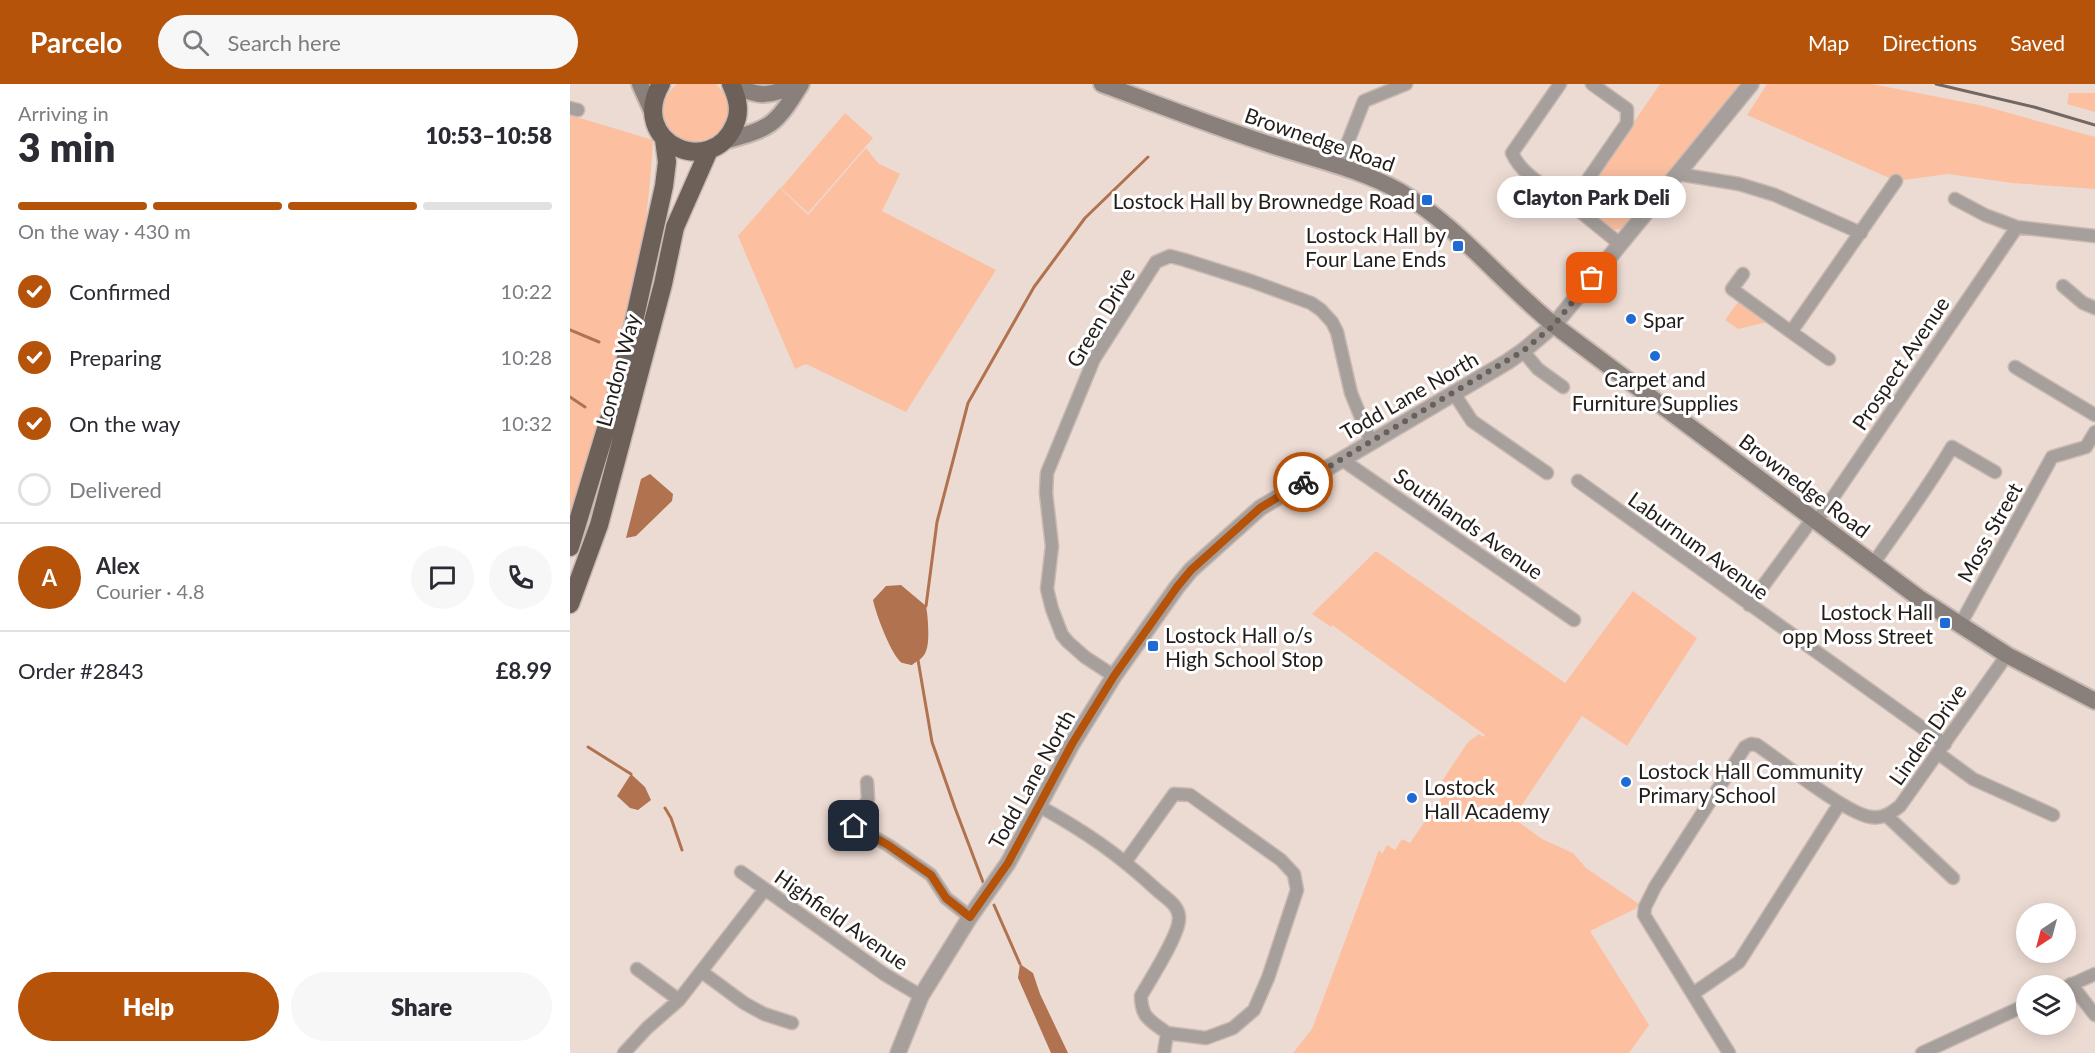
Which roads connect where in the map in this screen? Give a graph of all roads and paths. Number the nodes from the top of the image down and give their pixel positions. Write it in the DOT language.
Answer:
graph roads {
  1 [pos="640,84"];
  2 [pos="661,84"];
  3 [pos="731,84"];
  4 [pos="799,84"];
  5 [pos="1102,84"];
  6 [pos="1407,84"];
  7 [pos="1560,84"];
  8 [pos="1592,84"];
  9 [pos="1751,84"];
  10 [pos="652,111"];
  11 [pos="664,139"];
  12 [pos="717,145"];
  13 [pos="1338,167"];
  14 [pos="1678,174"];
  15 [pos="1896,181"];
  16 [pos="1955,199"];
  17 [pos="1571,204"];
  18 [pos="2017,227"];
  19 [pos="1861,233"];
  20 [pos="2095,236"];
  21 [pos="1620,244"];
  22 [pos="1743,274"];
  23 [pos="2063,286"];
  24 [pos="2095,308"];
  25 [pos="1554,325"];
  26 [pos="1791,332"];
  27 [pos="1523,351"];
  28 [pos="1829,359"];
  29 [pos="2015,367"];
  30 [pos="1563,387"];
  31 [pos="1453,392"];
  32 [pos="2095,415"];
  33 [pos="2095,432"];
  34 [pos="1371,442"];
  35 [pos="1341,459"];
  36 [pos="1995,472"];
  37 [pos="1547,473"];
  38 [pos="1578,481"];
  39 [pos="1815,520"];
  40 [pos="570,547"];
  41 [pos="1873,564"];
  42 [pos="570,604"];
  43 [pos="1749,605"];
  44 [pos="1574,620"];
  45 [pos="1960,625"];
  46 [pos="2007,655"];
  47 [pos="1114,676"];
  48 [pos="2095,701"];
  49 [pos="1942,749"];
  50 [pos="867,782"];
  51 [pos="1840,803"];
  52 [pos="1039,806"];
  53 [pos="2053,815"];
  54 [pos="1887,816"];
  55 [pos="1126,861"];
  56 [pos="741,872"];
  57 [pos="1953,878"];
  58 [pos="765,889"];
  59 [pos="970,917"];
  60 [pos="638,969"];
  61 [pos="702,972"];
  62 [pos="2095,974"];
  63 [pos="2076,982"];
  64 [pos="1694,993"];
  65 [pos="2076,994"];
  66 [pos="921,996"];
  67 [pos="679,1000"];
  68 [pos="2016,1010"];
  69 [pos="2095,1015"];
  70 [pos="792,1023"];
  71 [pos="1167,1033"];
  72 [pos="631,1051"];
  73 [pos="1927,1052"];
  74 [pos="898,1053"];
  75 [pos="1164,1053"];
  76 [pos="1729,1053"];
  1 -- 10 [label="main road"];
  2 -- 10 [label="highway"];
  3 -- 4 [label="main road"];
  3 -- 12 [label="highway, London Way"];
  4 -- 12 [label="main road"];
  5 -- 13 [label="main road, Brownedge Road"];
  6 -- 13 [label="street"];
  7 -- 17 [label="street"];
  8 -- 17 [label="street"];
  9 -- 14 [label="street, Todd Lane North"];
  10 -- 11 [label="highway, London Way"];
  11 -- 12 [label="highway"];
  11 -- 40 [label="highway, London Way"];
  12 -- 42 [label="highway, London Way"];
  13 -- 25 [label="main road, Brownedge Road"];
  14 -- 19 [label="street"];
  14 -- 21 [label="street, Todd Lane North"];
  15 -- 19 [label="street"];
  16 -- 18 [label="street"];
  17 -- 21 [label="street"];
  18 -- 20 [label="street"];
  18 -- 39 [label="street, Prospect Avenue"];
  19 -- 26 [label="street"];
  21 -- 25 [label="street, Todd Lane North"];
  22 -- 26 [label="street"];
  23 -- 24 [label="street"];
  25 -- 27 [label="street, Todd Lane North"];
  25 -- 39 [label="main road, Brownedge Road"];
  26 -- 28 [label="street"];
  27 -- 30 [label="street"];
  27 -- 31 [label="street, Todd Lane North"];
  29 -- 32 [label="street"];
  31 -- 34 [label="street, Todd Lane North"];
  31 -- 37 [label="street"];
  33 -- 45 [label="street, Moss Street"];
  34 -- 35 [label="street, Todd Lane North"];
  34 -- 47 [label="street, Green Drive"];
  35 -- 44 [label="street, Southlands Avenue"];
  35 -- 47 [label="street, Todd Lane North"];
  36 -- 41 [label="street"];
  38 -- 43 [label="street, Laburnum Avenue"];
  39 -- 41 [label="main road, Brownedge Road"];
  39 -- 43 [label="street, Prospect Avenue"];
  41 -- 45 [label="main road, Brownedge Road"];
  43 -- 49 [label="street, Laburnum Avenue"];
  45 -- 46 [label="main road, Brownedge Road"];
  46 -- 48 [label="main road, Brownedge Road"];
  46 -- 49 [label="street, Linden Drive"];
  47 -- 52 [label="street, Todd Lane North"];
  49 -- 53 [label="street, Laburnum Avenue"];
  49 -- 54 [label="street, Linden Drive"];
  50 -- 59 [label="street"];
  51 -- 54 [label="street, Linden Drive"];
  51 -- 64 [label="street"];
  51 -- 64 [label="street, Linden Drive"];
  52 -- 55 [label="street"];
  52 -- 59 [label="street, Todd Lane North"];
  54 -- 57 [label="street"];
  55 -- 71 [label="street"];
  55 -- 71 [label="street"];
  56 -- 58 [label="street, Highfield Avenue"];
  58 -- 61 [label="street"];
  58 -- 66 [label="street, Highfield Avenue"];
  59 -- 66 [label="street, Todd Lane North"];
  60 -- 67 [label="street"];
  61 -- 67 [label="street"];
  61 -- 70 [label="street"];
  62 -- 63 [label="street"];
  64 -- 76 [label="street, Linden Drive"];
  65 -- 69 [label="street"];
  66 -- 74 [label="street, Todd Lane North"];
  67 -- 72 [label="street"];
  68 -- 73 [label="street"];
  71 -- 75 [label="street"];
}
